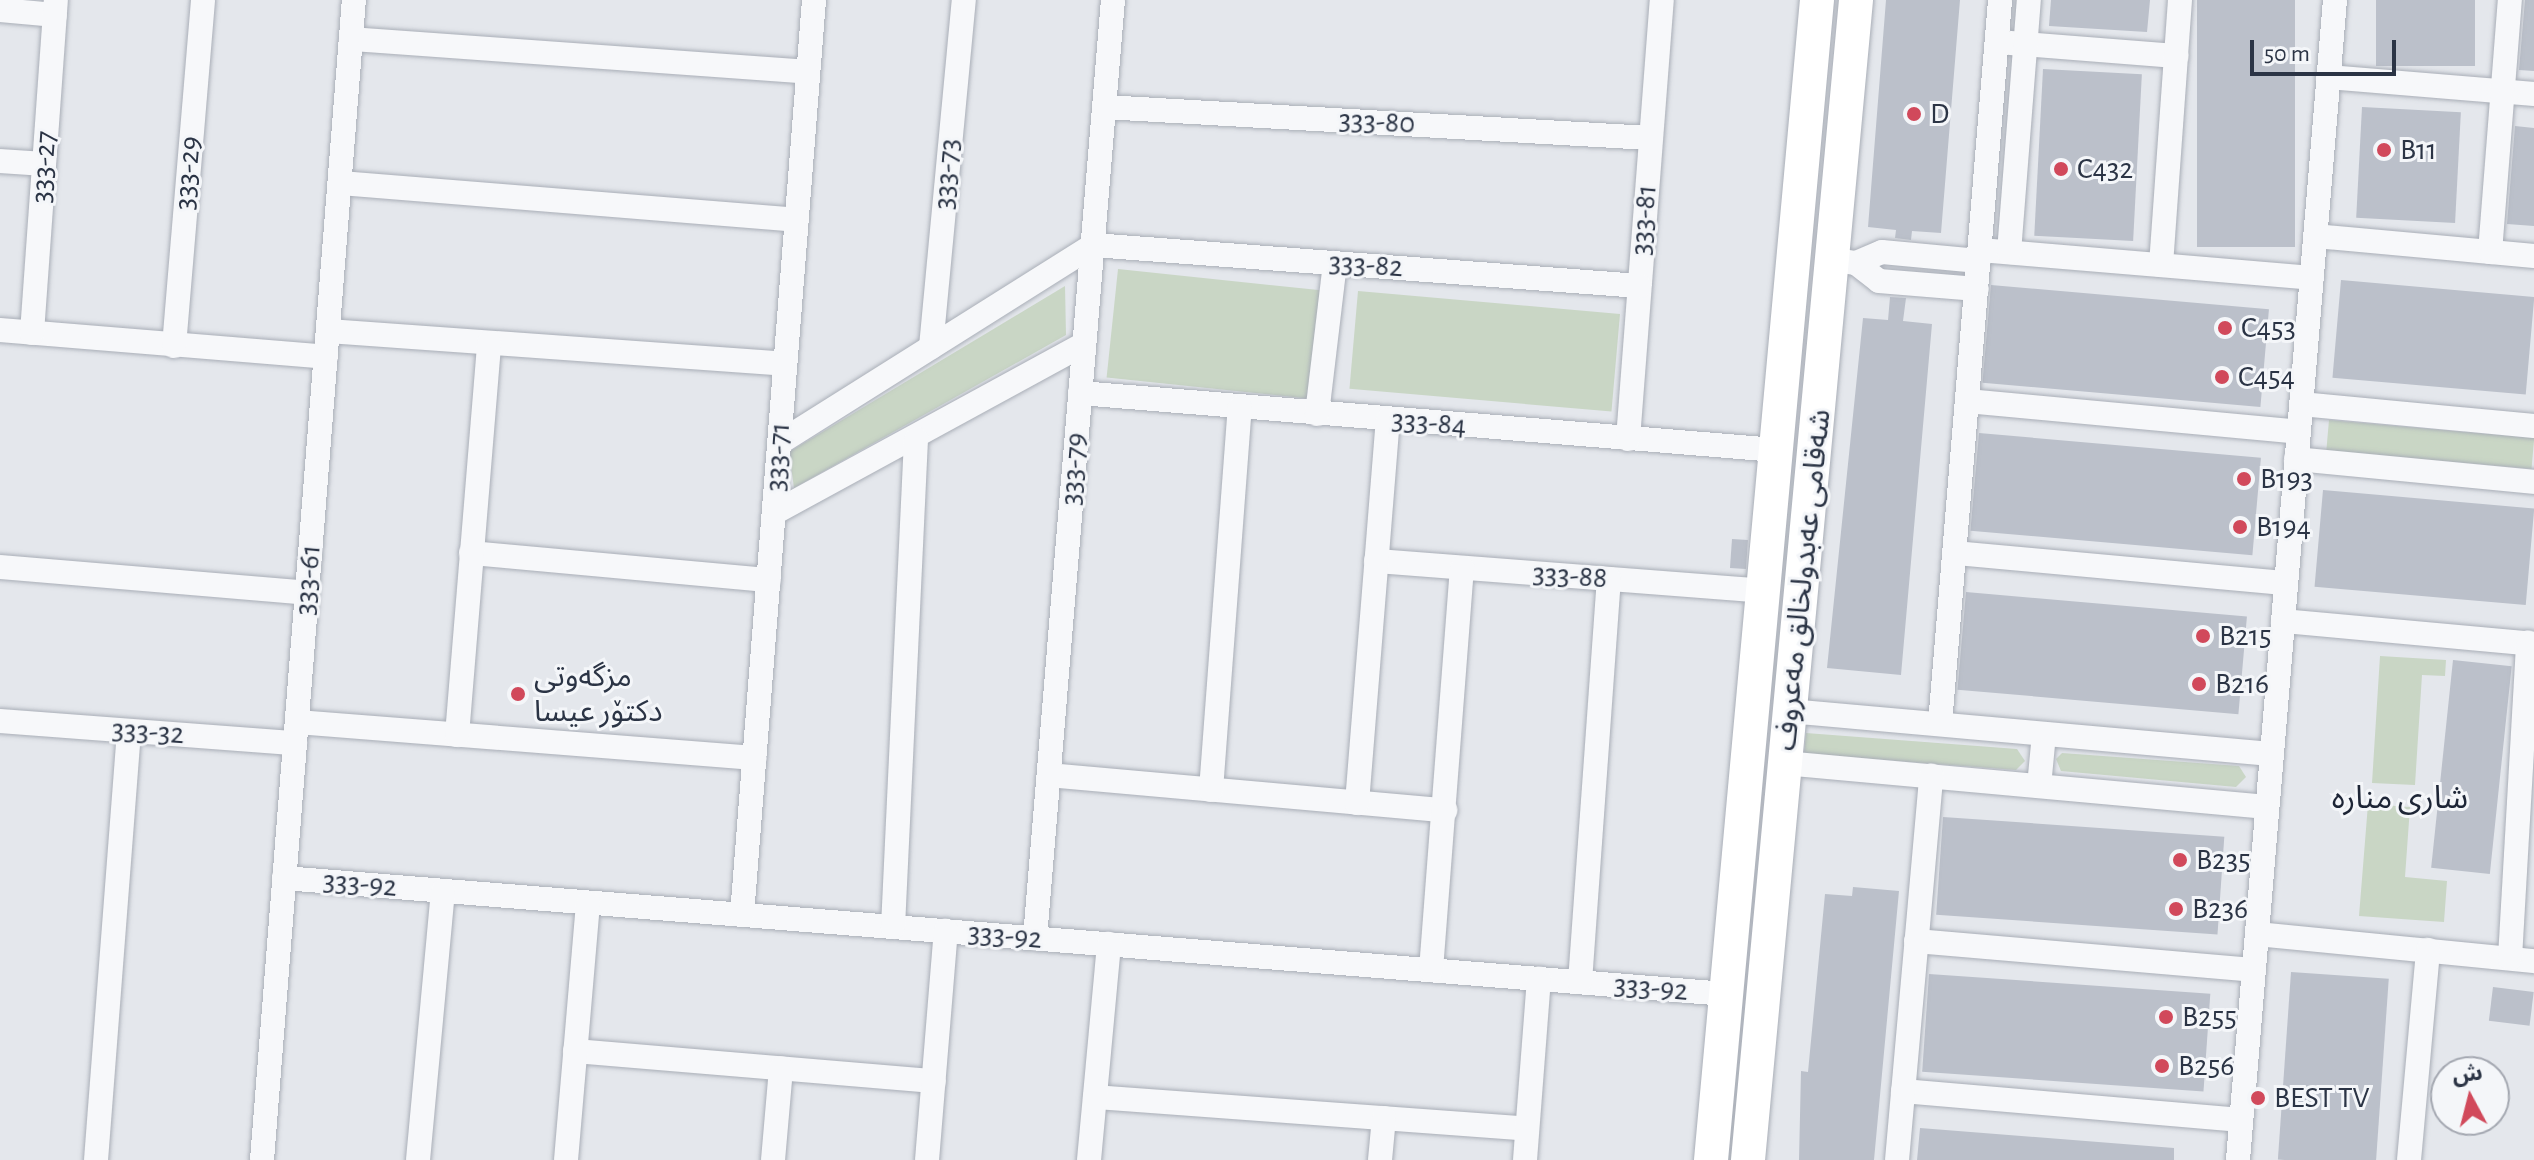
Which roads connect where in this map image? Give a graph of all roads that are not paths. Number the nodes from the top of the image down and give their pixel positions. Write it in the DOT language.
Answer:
graph roads {
  1 [pos="203,0"];
  2 [pos="354,0"];
  3 [pos="814,0"];
  4 [pos="964,0"];
  5 [pos="1113,0"];
  6 [pos="1662,0"];
  7 [pos="1817,0"];
  8 [pos="1856,0"];
  9 [pos="2000,0"];
  10 [pos="2029,0"];
  11 [pos="2180,0"];
  12 [pos="2335,0"];
  13 [pos="2510,0"];
  14 [pos="56,7"];
  15 [pos="0,10"];
  16 [pos="351,39"];
  17 [pos="1997,42"];
  18 [pos="2025,43"];
  19 [pos="2176,56"];
  20 [pos="808,72"];
  21 [pos="2328,77"];
  22 [pos="2504,92"];
  23 [pos="2534,94"];
  24 [pos="1104,107"];
  25 [pos="1650,138"];
  26 [pos="0,161"];
  27 [pos="44,164"];
  28 [pos="340,183"];
  29 [pos="797,220"];
  30 [pos="2315,236"];
  31 [pos="1093,245"];
  32 [pos="2009,252"];
  33 [pos="2490,252"];
  34 [pos="1796,255"];
  35 [pos="1979,256"];
  36 [pos="2534,256"];
  37 [pos="1846,262"];
  38 [pos="1335,263"];
  39 [pos="2161,265"];
  40 [pos="2312,278"];
  41 [pos="1639,286"];
  42 [pos="1977,289"];
  43 [pos="0,330"];
  44 [pos="328,331"];
  45 [pos="32,333"];
  46 [pos="489,343"];
  47 [pos="1084,344"];
  48 [pos="174,346"];
  49 [pos="931,347"];
  50 [pos="326,357"];
  51 [pos="785,364"];
  52 [pos="1080,393"];
  53 [pos="1967,401"];
  54 [pos="2301,404"];
  55 [pos="1240,408"];
  56 [pos="1317,414"];
  57 [pos="1388,420"];
  58 [pos="2534,426"];
  59 [pos="2299,432"];
  60 [pos="1628,439"];
  61 [pos="916,440"];
  62 [pos="779,443"];
  63 [pos="1777,450"];
  64 [pos="2296,459"];
  65 [pos="2534,482"];
  66 [pos="774,513"];
  67 [pos="471,553"];
  68 [pos="1955,553"];
  69 [pos="1376,561"];
  70 [pos="0,567"];
  71 [pos="1462,568"];
  72 [pos="1609,579"];
  73 [pos="769,580"];
  74 [pos="2286,583"];
  75 [pos="1764,591"];
  76 [pos="307,593"];
  77 [pos="2283,621"];
  78 [pos="2531,644"];
  79 [pos="1789,711"];
  80 [pos="0,721"];
  81 [pos="1940,724"];
  82 [pos="129,731"];
  83 [pos="296,732"];
  84 [pos="2044,734"];
  85 [pos="457,735"];
  86 [pos="2271,754"];
  87 [pos="755,758"];
  88 [pos="1784,763"];
  89 [pos="1049,775"];
  90 [pos="1931,776"];
  91 [pos="2039,786"];
  92 [pos="1211,790"];
  93 [pos="1357,803"];
  94 [pos="2267,807"];
  95 [pos="1445,810"];
  96 [pos="284,878"];
  97 [pos="443,891"];
  98 [pos="588,903"];
  99 [pos="742,915"];
  100 [pos="893,927"];
  101 [pos="946,931"];
  102 [pos="2257,934"];
  103 [pos="1035,938"];
  104 [pos="1916,941"];
  105 [pos="1109,944"];
  106 [pos="2428,950"];
  107 [pos="2522,960"];
  108 [pos="1431,970"];
  109 [pos="2253,970"];
  110 [pos="1539,979"];
  111 [pos="1580,982"];
  112 [pos="1726,994"];
  113 [pos="575,1051"];
  114 [pos="781,1068"];
  115 [pos="934,1081"];
  116 [pos="1903,1091"];
  117 [pos="1095,1097"];
  118 [pos="1384,1118"];
  119 [pos="2241,1120"];
  120 [pos="1527,1129"];
  121 [pos="96,1160"];
  122 [pos="262,1160"];
  123 [pos="418,1160"];
  124 [pos="566,1160"];
  125 [pos="773,1160"];
  126 [pos="927,1160"];
  127 [pos="1089,1160"];
  128 [pos="1380,1160"];
  129 [pos="1525,1160"];
  130 [pos="1711,1160"];
  131 [pos="1748,1160"];
  132 [pos="1897,1160"];
  133 [pos="2238,1160"];
  134 [pos="2409,1160"];
  1 -- 48 [label="street, 333-29"];
  2 -- 16 [label="street, 333-61"];
  3 -- 20 [label="street, 333-71"];
  4 -- 49 [label="street, 333-73"];
  5 -- 24 [label="street, 333-79"];
  6 -- 25 [label="street, 333-81"];
  7 -- 34 [label="main road, شەقامی عەبدولخالق مەعروف"];
  8 -- 37 [label="main road, شەقامی عەبدولخالق مەعروف"];
  9 -- 17 [label="street"];
  10 -- 18 [label="street"];
  11 -- 19 [label="street"];
  12 -- 21 [label="street"];
  13 -- 22 [label="street"];
  14 -- 15 [label="street"];
  14 -- 27 [label="street, 333-27"];
  16 -- 20 [label="street"];
  16 -- 28 [label="street, 333-61"];
  17 -- 18 [label="street"];
  17 -- 35 [label="street"];
  18 -- 19 [label="street"];
  18 -- 32 [label="street"];
  19 -- 39 [label="street"];
  20 -- 29 [label="street, 333-71"];
  21 -- 22 [label="street"];
  21 -- 30 [label="street"];
  22 -- 23 [label="street"];
  22 -- 33 [label="street"];
  24 -- 25 [label="street, 333-80"];
  24 -- 31 [label="street, 333-79"];
  25 -- 41 [label="street, 333-81"];
  26 -- 27 [label="street"];
  27 -- 45 [label="street, 333-27"];
  28 -- 29 [label="street"];
  28 -- 44 [label="street, 333-61"];
  29 -- 51 [label="street, 333-71"];
  30 -- 33 [label="street"];
  30 -- 40 [label="street"];
  31 -- 38 [label="street, 333-82"];
  31 -- 47 [label="street, 333-79"];
  31 -- 49 [label="street"];
  32 -- 35 [label="street"];
  32 -- 39 [label="street"];
  33 -- 36 [label="street"];
  34 -- 37 [label="main road"];
  34 -- 63 [label="main road, شەقامی عەبدولخالق مەعروف"];
  35 -- 37 [label="street"];
  35 -- 42 [label="street"];
  37 -- 42 [label="street"];
  37 -- 79 [label="main road, شەقامی عەبدولخالق مەعروف"];
  38 -- 41 [label="street, 333-82"];
  38 -- 56 [label="street"];
  39 -- 40 [label="street"];
  40 -- 54 [label="street"];
  41 -- 60 [label="street, 333-81"];
  42 -- 53 [label="street"];
  43 -- 45 [label="street"];
  44 -- 46 [label="street"];
  44 -- 50 [label="street, 333-61"];
  45 -- 48 [label="street"];
  46 -- 51 [label="street"];
  46 -- 67 [label="street"];
  47 -- 52 [label="street, 333-79"];
  47 -- 61 [label="street"];
  48 -- 50 [label="street"];
  49 -- 62 [label="street"];
  50 -- 76 [label="street, 333-61"];
  51 -- 62 [label="street, 333-71"];
  52 -- 55 [label="street, 333-84"];
  52 -- 89 [label="street, 333-79"];
  53 -- 59 [label="street"];
  53 -- 68 [label="street"];
  54 -- 58 [label="street"];
  54 -- 59 [label="street"];
  55 -- 56 [label="street, 333-84"];
  55 -- 92 [label="street"];
  56 -- 57 [label="street, 333-84"];
  57 -- 60 [label="street, 333-84"];
  57 -- 69 [label="street"];
  59 -- 64 [label="street"];
  60 -- 63 [label="street, 333-84"];
  61 -- 66 [label="street"];
  61 -- 100 [label="street"];
  62 -- 66 [label="street, 333-71"];
  63 -- 75 [label="main road, شەقامی عەبدولخالق مەعروف"];
  64 -- 65 [label="street"];
  64 -- 74 [label="street"];
  66 -- 73 [label="street, 333-71"];
  67 -- 73 [label="street"];
  67 -- 85 [label="street"];
  68 -- 74 [label="street"];
  68 -- 81 [label="street"];
  69 -- 71 [label="street, 333-88"];
  69 -- 93 [label="street"];
  70 -- 76 [label="street"];
  71 -- 72 [label="street, 333-88"];
  71 -- 95 [label="street"];
  72 -- 75 [label="street, 333-88"];
  72 -- 111 [label="street"];
  73 -- 87 [label="street, 333-71"];
  74 -- 77 [label="street"];
  75 -- 112 [label="main road, شەقامی عەبدولخالق مەعروف"];
  76 -- 83 [label="street, 333-61"];
  77 -- 78 [label="street"];
  77 -- 86 [label="street"];
  78 -- 107 [label="street"];
  79 -- 81 [label="street"];
  79 -- 88 [label="main road, شەقامی عەبدولخالق مەعروف"];
  80 -- 82 [label="street, 333-32"];
  81 -- 84 [label="street"];
  82 -- 83 [label="street, 333-32"];
  82 -- 121 [label="street"];
  83 -- 85 [label="street, 333-32"];
  83 -- 96 [label="street, 333-61"];
  84 -- 86 [label="street"];
  84 -- 91 [label="street"];
  85 -- 87 [label="street, 333-32"];
  86 -- 94 [label="street"];
  87 -- 99 [label="street, 333-71"];
  88 -- 90 [label="street"];
  88 -- 131 [label="main road, شەقامی عەبدولخالق مەعروف"];
  89 -- 92 [label="street"];
  89 -- 103 [label="street, 333-79"];
  90 -- 91 [label="street"];
  90 -- 104 [label="street"];
  91 -- 94 [label="street"];
  92 -- 93 [label="street"];
  93 -- 95 [label="street"];
  94 -- 102 [label="street"];
  95 -- 108 [label="street"];
  96 -- 97 [label="street, 333-92"];
  96 -- 122 [label="street, 333-61"];
  97 -- 98 [label="street, 333-92"];
  97 -- 123 [label="street"];
  98 -- 99 [label="street, 333-92"];
  98 -- 113 [label="street"];
  99 -- 100 [label="street, 333-92"];
  100 -- 101 [label="street, 333-92"];
  101 -- 103 [label="street, 333-92"];
  101 -- 115 [label="street"];
  102 -- 106 [label="street"];
  102 -- 109 [label="street"];
  103 -- 105 [label="street, 333-92"];
  104 -- 109 [label="street"];
  104 -- 116 [label="street"];
  105 -- 108 [label="street, 333-92"];
  105 -- 117 [label="street"];
  106 -- 107 [label="street"];
  106 -- 134 [label="street"];
  108 -- 110 [label="street, 333-92"];
  109 -- 119 [label="street"];
  110 -- 111 [label="street, 333-92"];
  110 -- 120 [label="street"];
  111 -- 112 [label="street, 333-92"];
  112 -- 130 [label="main road, شەقامی عەبدولخالق مەعروف"];
  113 -- 114 [label="street"];
  113 -- 124 [label="street"];
  114 -- 115 [label="street"];
  114 -- 125 [label="street"];
  115 -- 126 [label="street"];
  116 -- 119 [label="street"];
  116 -- 132 [label="street"];
  117 -- 118 [label="street"];
  117 -- 127 [label="street"];
  118 -- 120 [label="street"];
  118 -- 128 [label="street"];
  119 -- 133 [label="street"];
  120 -- 129 [label="street"];
}
